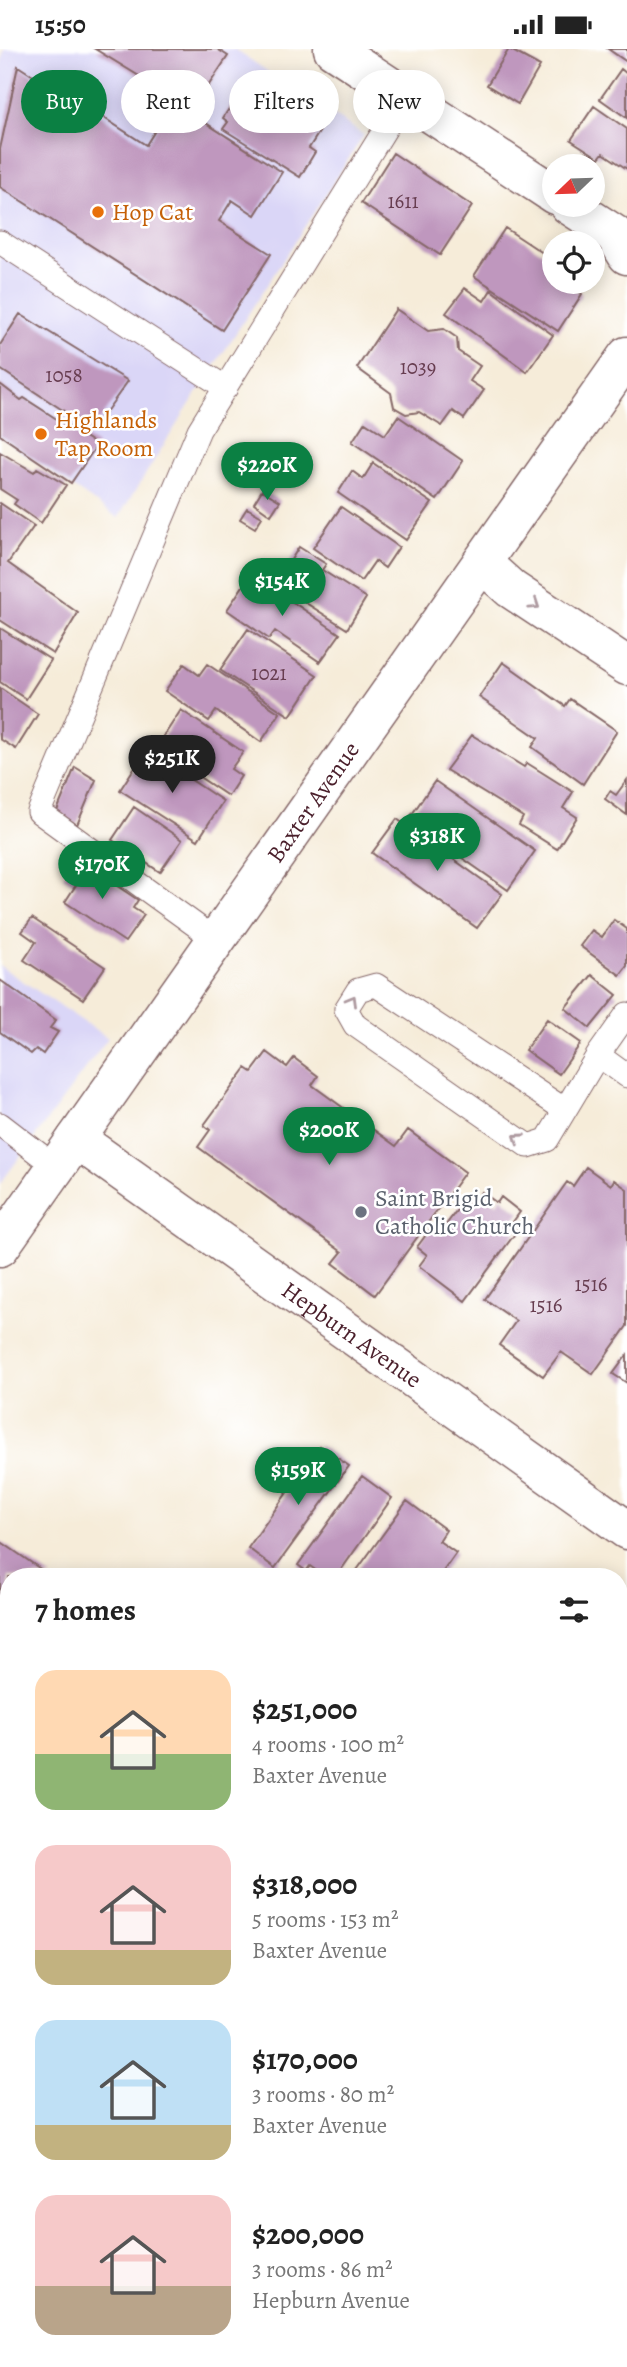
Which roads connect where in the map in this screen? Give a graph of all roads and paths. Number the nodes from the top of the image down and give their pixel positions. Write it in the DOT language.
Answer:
graph roads {
  1 [pos="333,49"];
  2 [pos="364,70"];
  3 [pos="445,123"];
  4 [pos="383,133"];
  5 [pos="542,187"];
  6 [pos="588,217"];
  7 [pos="0,242"];
  8 [pos="627,255"];
  9 [pos="627,356"];
  10 [pos="226,387"];
  11 [pos="482,563"];
  12 [pos="627,666"];
  13 [pos="216,940"];
  14 [pos="627,1014"];
  15 [pos="598,1055"];
  16 [pos="627,1076"];
  17 [pos="565,1110"];
  18 [pos="0,1124"];
  19 [pos="66,1153"];
  20 [pos="0,1247"];
  21 [pos="627,1530"];
  1 -- 2 [label="main road"];
  3 -- 5 [label="main road"];
  4 -- 10 [label="lane"];
  6 -- 8 [label="main road"];
  7 -- 10 [label="lane"];
  9 -- 11 [label="main road, Baxter Avenue"];
  10 -- 13 [label="lane"];
  11 -- 12 [label="main road, one-way"];
  11 -- 13 [label="main road, Baxter Avenue"];
  13 -- 19 [label="main road, Baxter Avenue"];
  14 -- 15 [label="lane"];
  15 -- 16 [label="lane"];
  15 -- 17 [label="lane"];
  17 -- 17 [label="lane, one-way"];
  18 -- 19 [label="lane"];
  19 -- 20 [label="main road, Baxter Avenue"];
  19 -- 21 [label="main road, Hepburn Avenue"];
}
